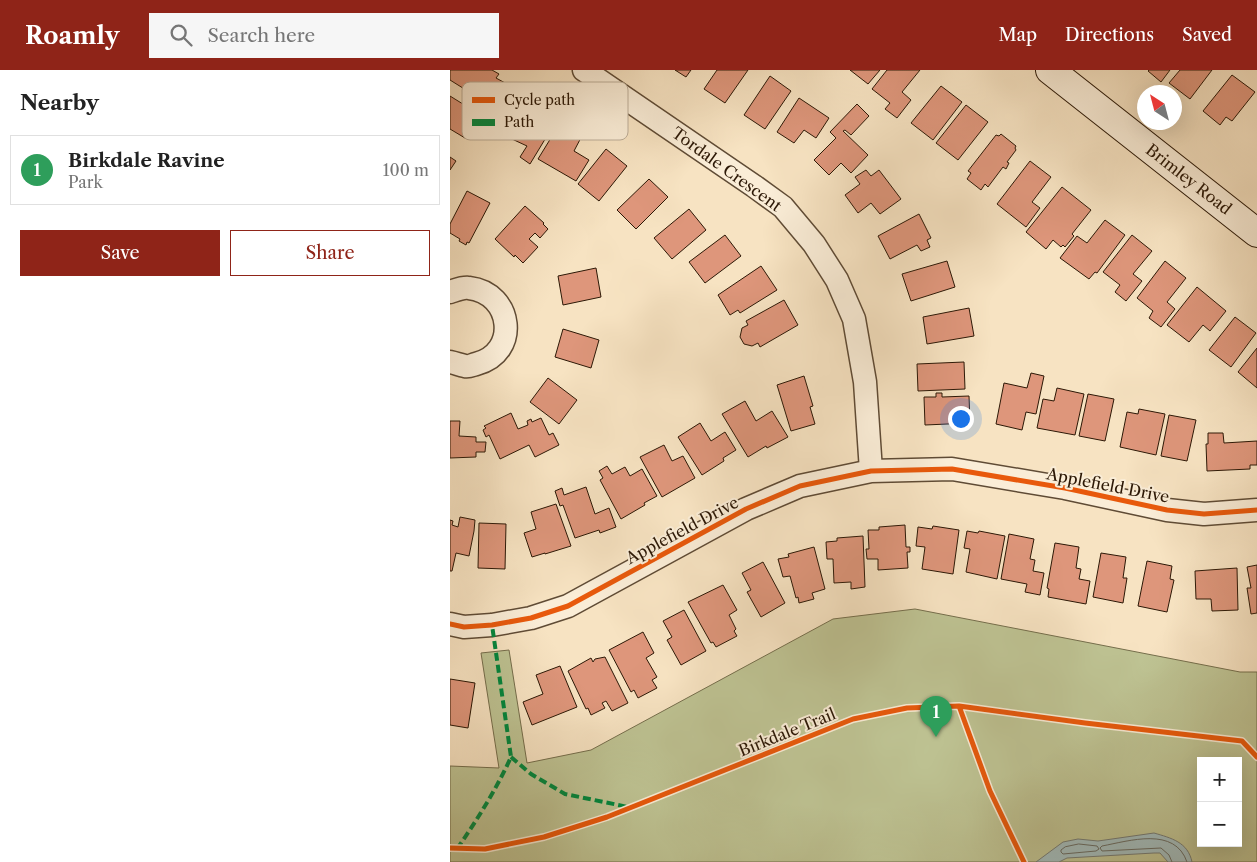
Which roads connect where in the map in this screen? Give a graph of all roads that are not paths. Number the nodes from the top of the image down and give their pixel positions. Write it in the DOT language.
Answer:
graph roads {
  1 [pos="584,70"];
  2 [pos="1050,70"];
  3 [pos="602,82"];
  4 [pos="628,100"];
  5 [pos="1257,233"];
  6 [pos="450,292"];
  7 [pos="450,362"];
  8 [pos="871,471"];
  9 [pos="1257,510"];
  10 [pos="450,624"];
  1 -- 3 [label="street, Tordale Crescent"];
  2 -- 5 [label="main road, Brimley Road"];
  4 -- 8 [label="street, Tordale Crescent"];
  6 -- 7 [label="street"];
  8 -- 9 [label="street, Applefield Drive"];
  8 -- 10 [label="street, Applefield Drive"];
}
